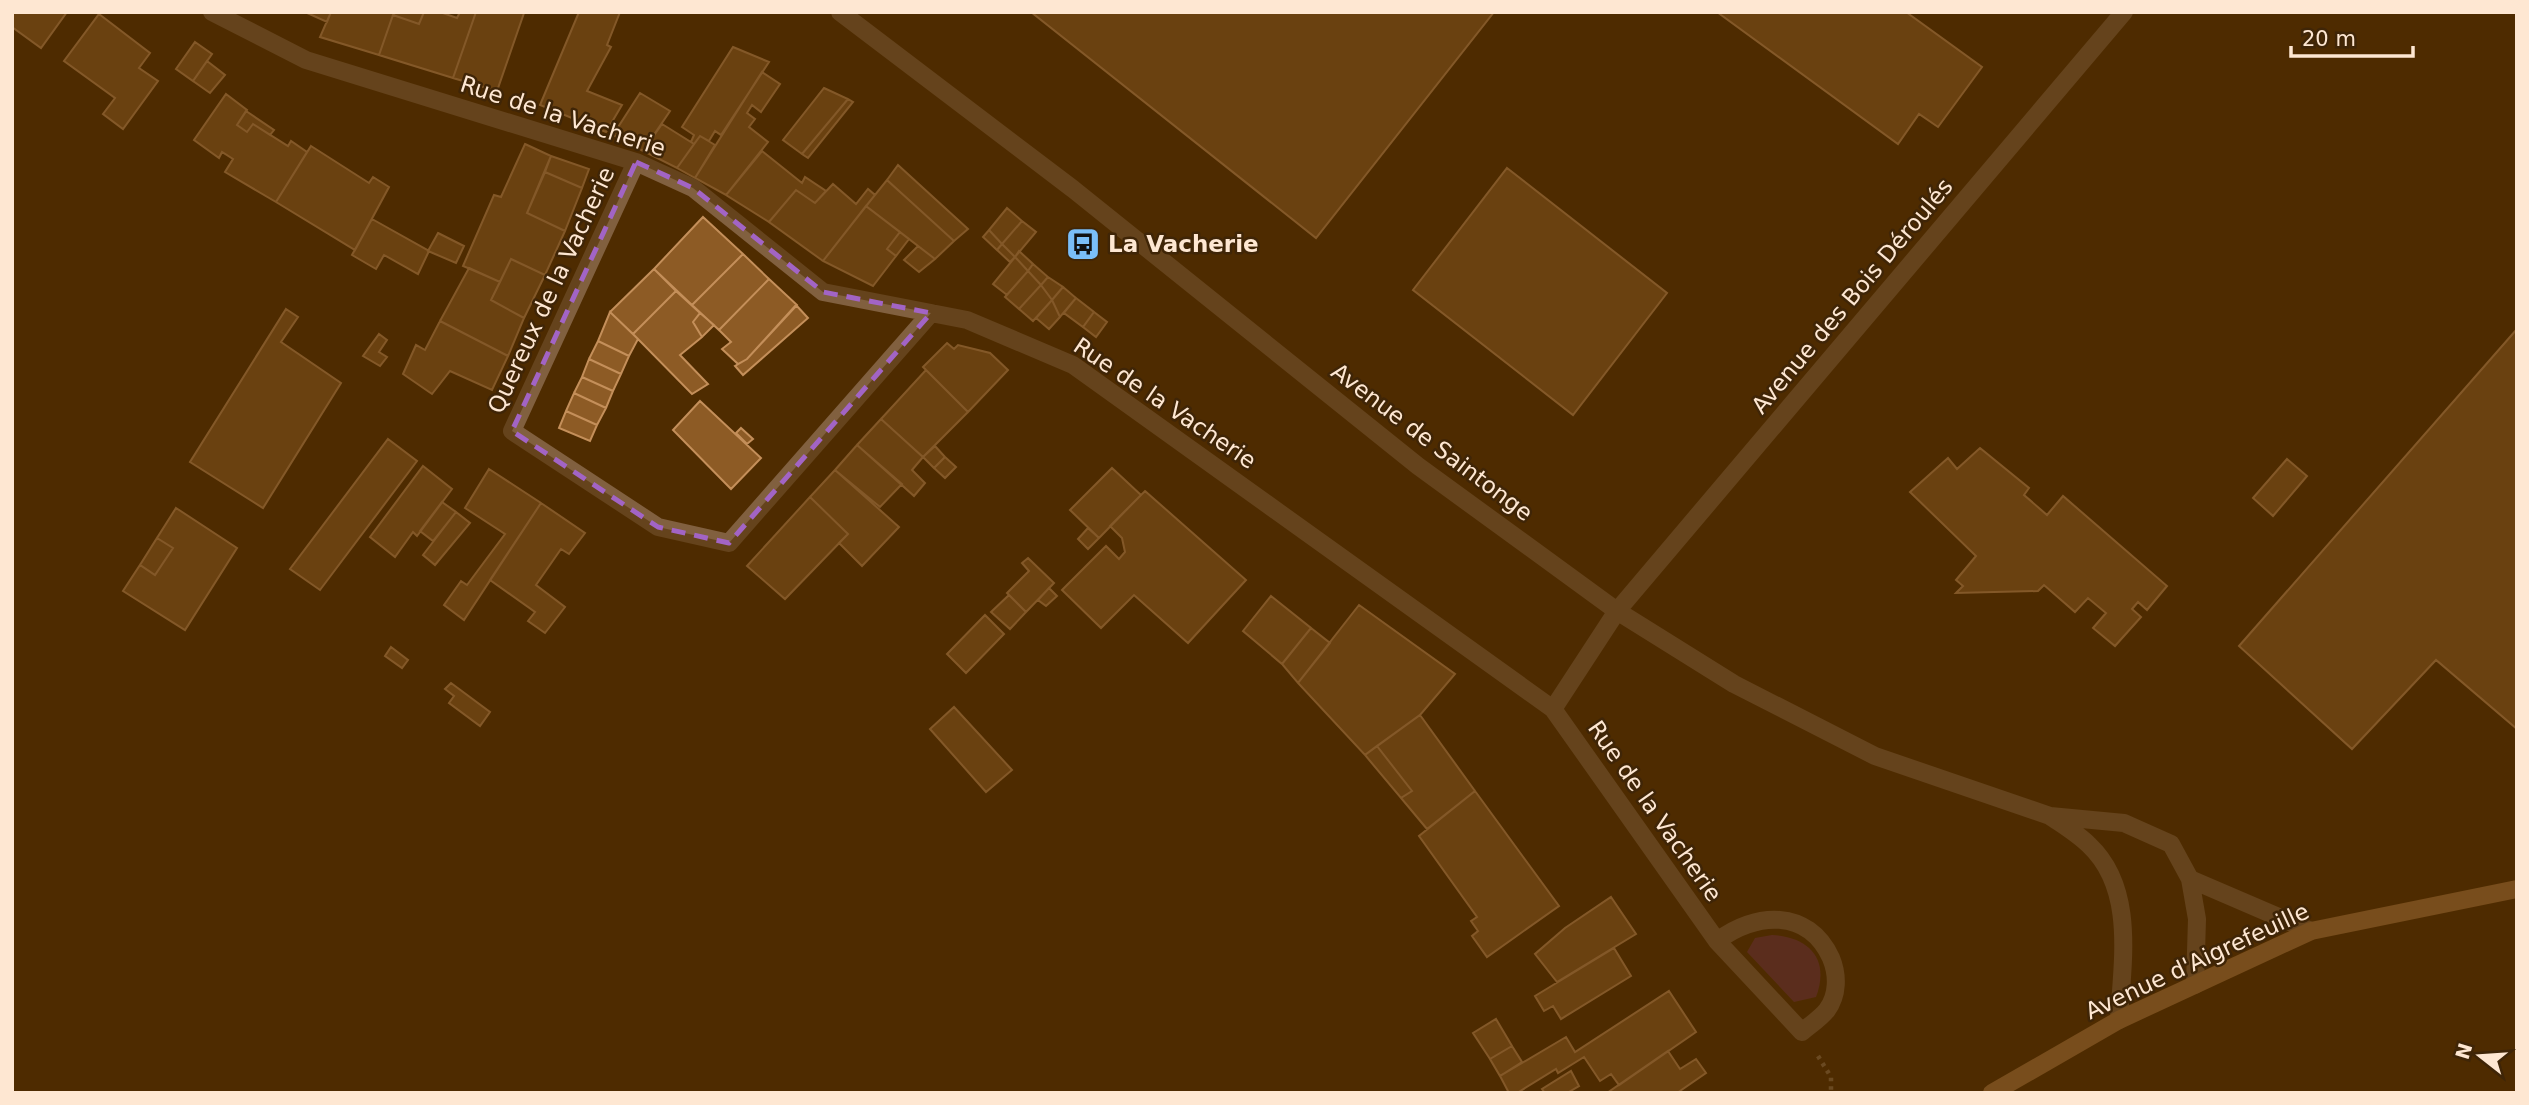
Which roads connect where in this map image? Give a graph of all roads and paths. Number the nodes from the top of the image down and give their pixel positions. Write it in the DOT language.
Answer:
graph roads {
  1 [pos="212,12"];
  2 [pos="840,12"];
  3 [pos="2124,12"];
  4 [pos="636,162"];
  5 [pos="931,313"];
  6 [pos="1618,611"];
  7 [pos="1553,709"];
  8 [pos="2050,816"];
  9 [pos="2190,879"];
  10 [pos="2517,889"];
  11 [pos="2311,931"];
  12 [pos="1717,941"];
  13 [pos="2195,985"];
  14 [pos="2119,1020"];
  15 [pos="1802,1032"];
  16 [pos="1831,1093"];
  17 [pos="1992,1093"];
  1 -- 4 [label="street, Rue de la Vacherie"];
  2 -- 6 [label="street, Avenue de Saintonge"];
  3 -- 6 [label="street, Avenue des Bois Déroulés"];
  4 -- 5 [label="street, Rue de la Vacherie"];
  4 -- 5 [label="street, Quereux de la Vacherie"];
  5 -- 7 [label="street, Rue de la Vacherie"];
  6 -- 7 [label="street"];
  6 -- 8 [label="street, Avenue de Saintonge"];
  7 -- 12 [label="street, Rue de la Vacherie"];
  8 -- 9 [label="street, Avenue de Saintonge"];
  8 -- 14 [label="street, Avenue de Saintonge"];
  9 -- 11 [label="street"];
  9 -- 13 [label="street, Avenue de Saintonge"];
  10 -- 11 [label="main road, Avenue d'Aigrefeuille"];
  11 -- 13 [label="main road, Avenue d'Aigrefeuille"];
  12 -- 15 [label="street, Rue de la Vacherie"];
  12 -- 15 [label="street"];
  13 -- 14 [label="main road, Avenue d'Aigrefeuille"];
  14 -- 17 [label="main road, Avenue d'Aigrefeuille"];
  15 -- 16 [label="path"];
}
